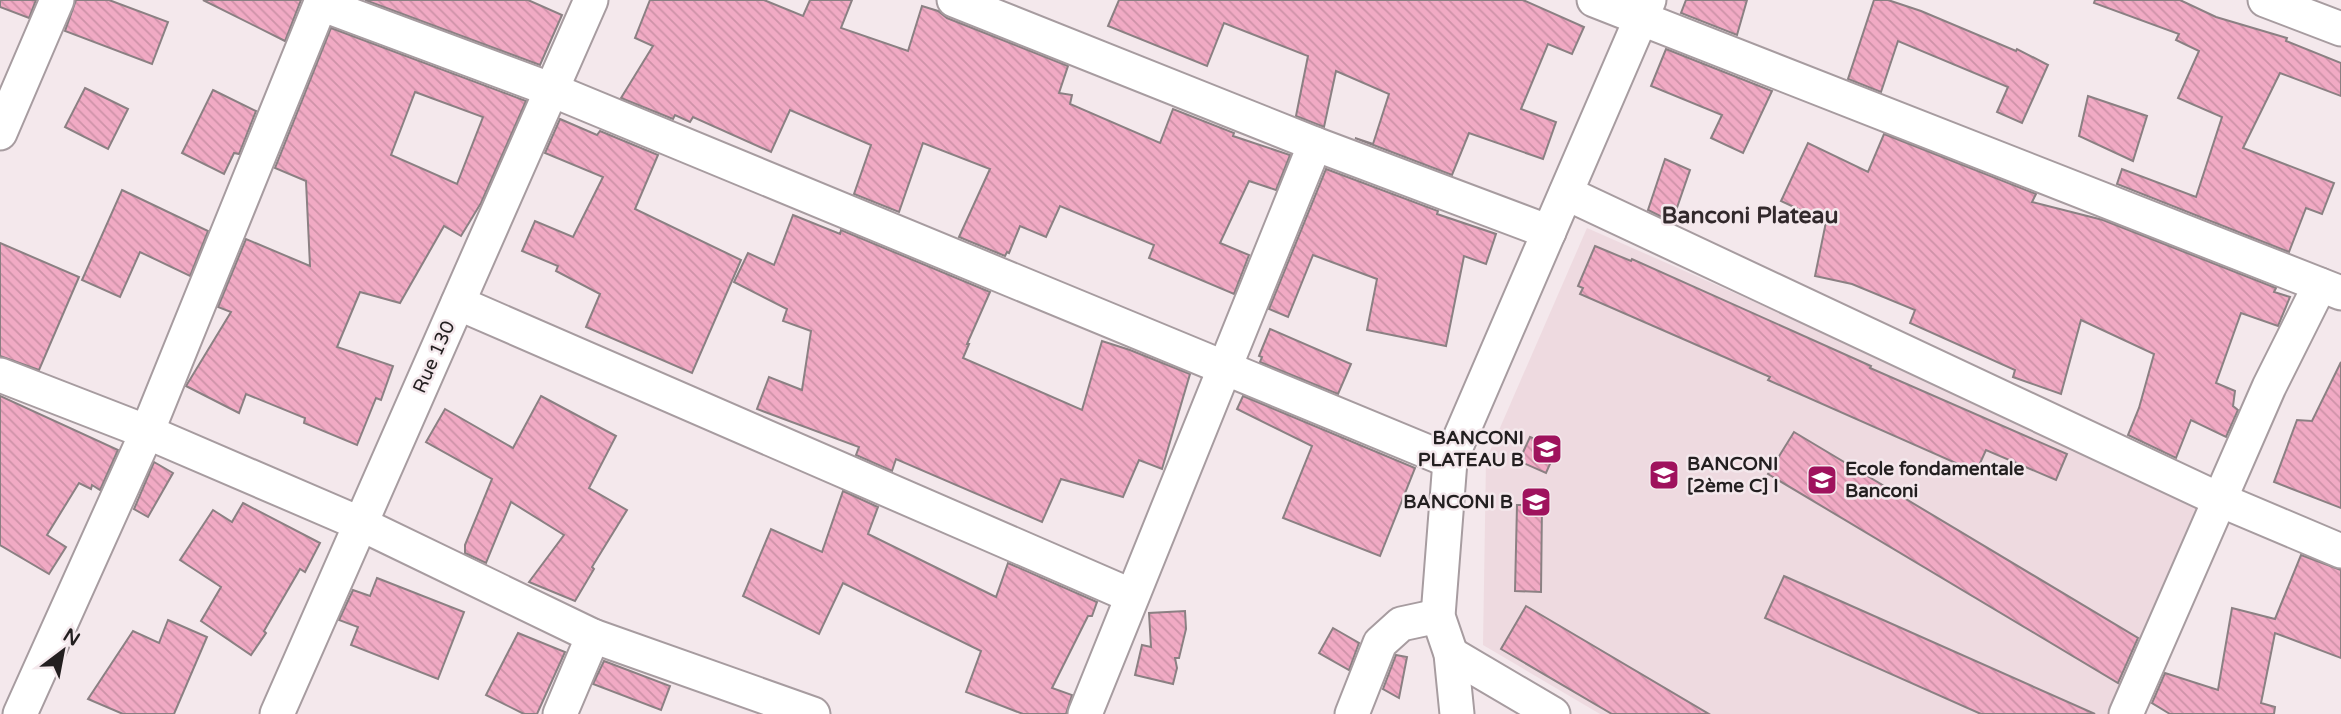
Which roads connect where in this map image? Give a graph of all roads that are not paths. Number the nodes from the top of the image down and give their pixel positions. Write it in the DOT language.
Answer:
graph roads {
  1 [pos="57,0"];
  2 [pos="592,0"];
  3 [pos="954,0"];
  4 [pos="1594,0"];
  5 [pos="2265,0"];
  6 [pos="322,2"];
  7 [pos="1646,9"];
  8 [pos="2341,29"];
  9 [pos="552,90"];
  10 [pos="1,129"];
  11 [pos="1315,145"];
  12 [pos="1566,193"];
  13 [pos="1549,232"];
  14 [pos="2330,289"];
  15 [pos="458,303"];
  16 [pos="1224,369"];
  17 [pos="0,375"];
  18 [pos="147,432"];
  19 [pos="1450,461"];
  20 [pos="2218,499"];
  21 [pos="361,524"];
  22 [pos="2341,551"];
  23 [pos="1132,596"];
  24 [pos="1437,616"];
  25 [pos="593,636"];
  26 [pos="1451,654"];
  27 [pos="20,714"];
  28 [pos="277,714"];
  29 [pos="560,714"];
  30 [pos="813,714"];
  31 [pos="1085,714"];
  32 [pos="1352,714"];
  33 [pos="1457,714"];
  34 [pos="1553,714"];
  35 [pos="2126,714"];
  1 -- 10 [label="street"];
  2 -- 9 [label="street, Rue 130"];
  3 -- 11 [label="street"];
  4 -- 7 [label="street"];
  5 -- 8 [label="street"];
  6 -- 9 [label="street"];
  6 -- 18 [label="street"];
  7 -- 12 [label="street"];
  7 -- 14 [label="street"];
  9 -- 15 [label="street, Rue 130"];
  9 -- 16 [label="street"];
  11 -- 13 [label="street"];
  11 -- 16 [label="street"];
  12 -- 13 [label="street"];
  12 -- 20 [label="street"];
  13 -- 19 [label="street"];
  14 -- 20 [label="street"];
  15 -- 21 [label="street, Rue 130"];
  15 -- 23 [label="street"];
  16 -- 19 [label="street"];
  16 -- 23 [label="street"];
  17 -- 18 [label="street"];
  18 -- 21 [label="street"];
  18 -- 27 [label="street"];
  19 -- 24 [label="street"];
  20 -- 22 [label="street"];
  20 -- 35 [label="street"];
  21 -- 25 [label="street"];
  21 -- 28 [label="street, Rue 130"];
  23 -- 31 [label="street"];
  24 -- 26 [label="street"];
  24 -- 32 [label="street"];
  25 -- 29 [label="street"];
  25 -- 30 [label="street"];
  26 -- 33 [label="street"];
  26 -- 34 [label="street"];
}
